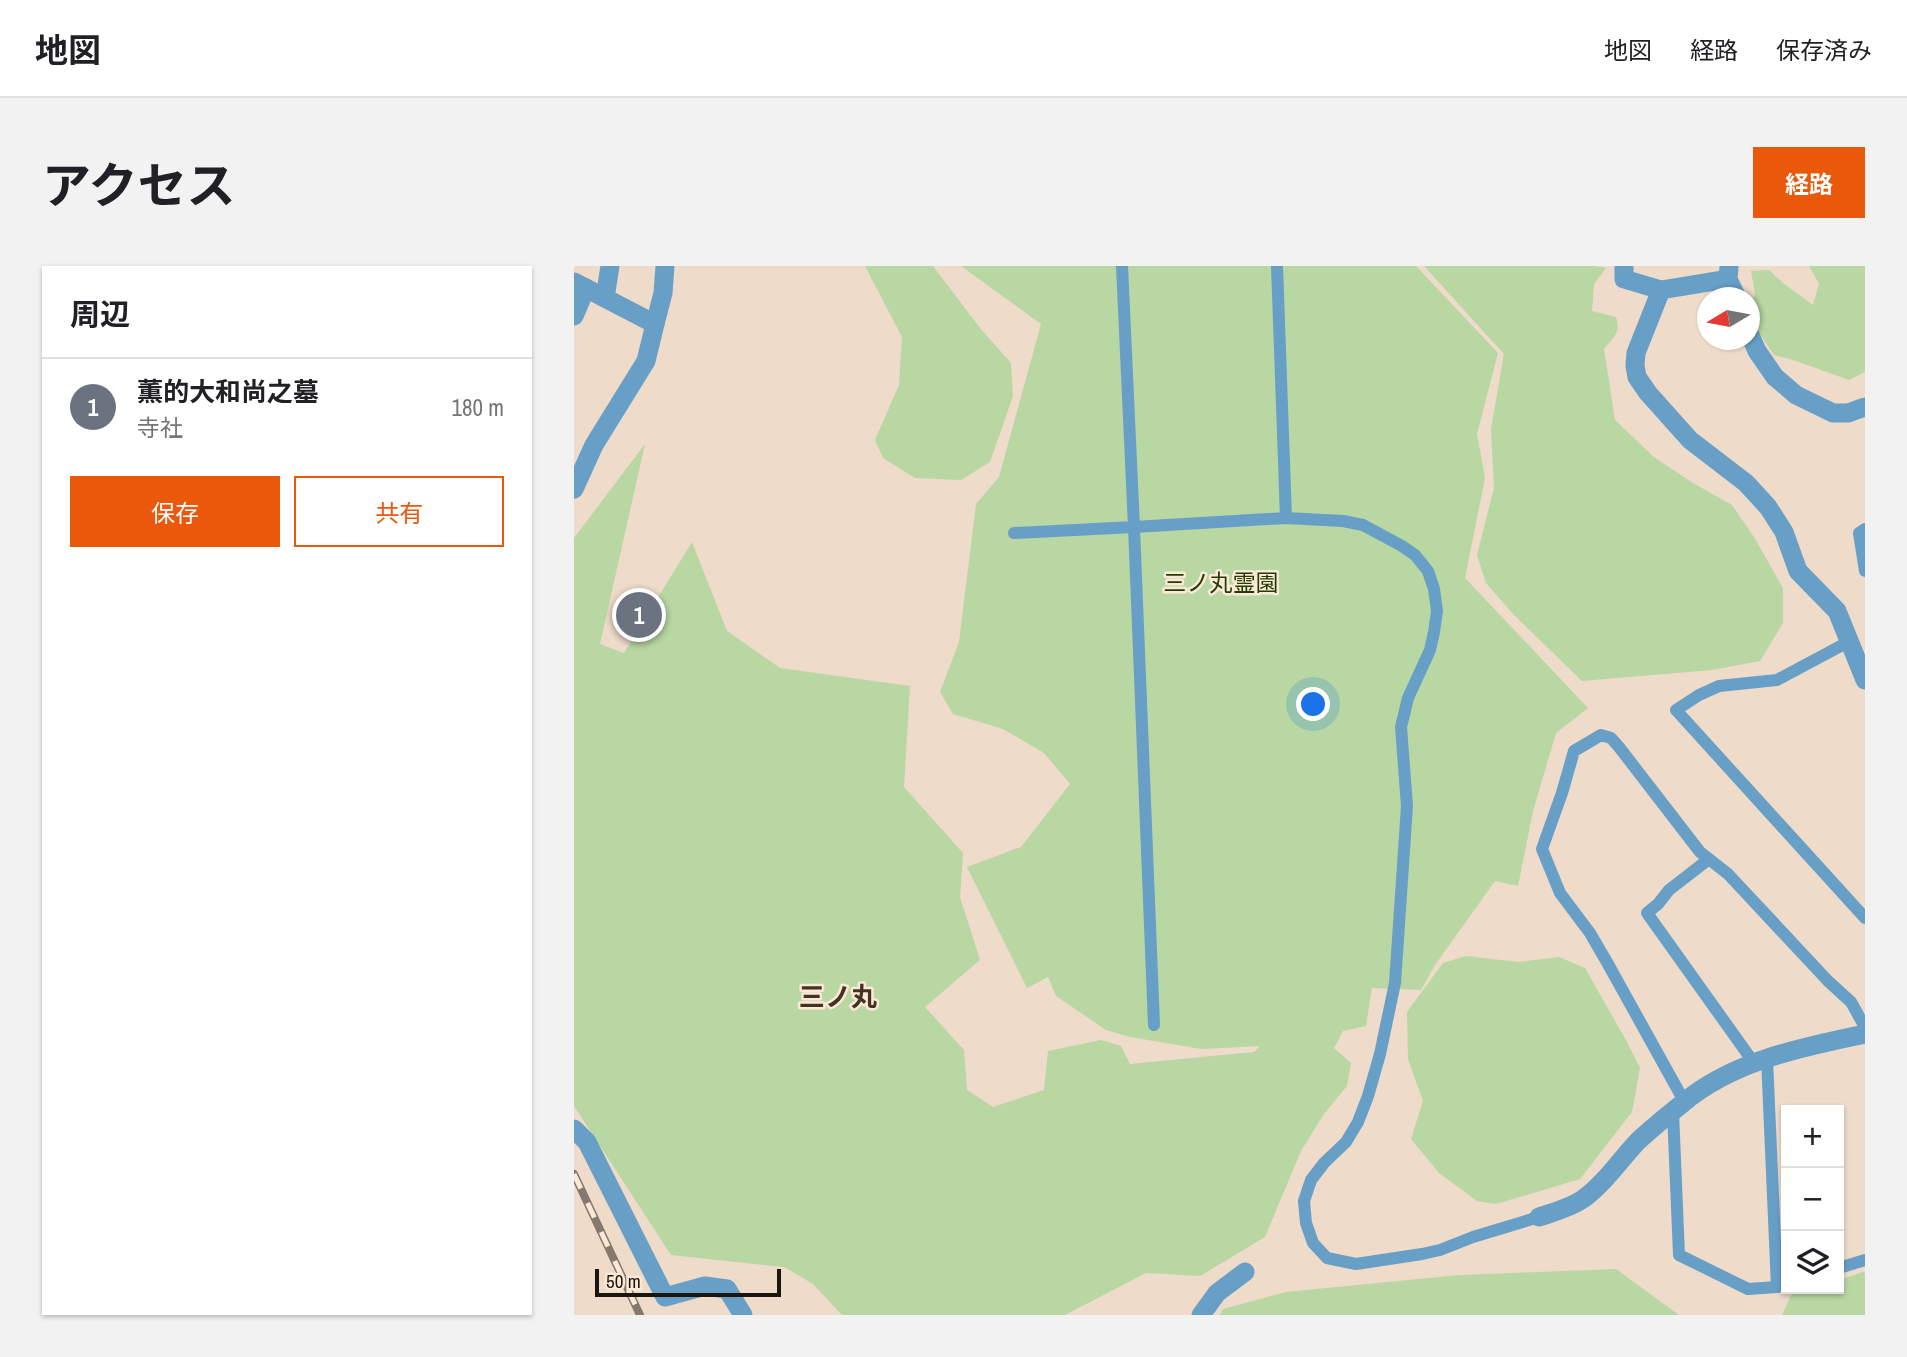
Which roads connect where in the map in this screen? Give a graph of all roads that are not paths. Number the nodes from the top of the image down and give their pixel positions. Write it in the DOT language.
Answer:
graph roads {
  1 [pos="610,266"];
  2 [pos="666,266"];
  3 [pos="1122,266"];
  4 [pos="1277,266"];
  5 [pos="1624,266"];
  6 [pos="1729,272"];
  7 [pos="580,285"];
  8 [pos="1661,290"];
  9 [pos="605,298"];
  10 [pos="574,316"];
  11 [pos="655,324"];
  12 [pos="1756,350"];
  13 [pos="1865,407"];
  14 [pos="574,489"];
  15 [pos="1286,518"];
  16 [pos="1133,527"];
  17 [pos="1865,529"];
  18 [pos="1014,533"];
  19 [pos="1865,571"];
  20 [pos="1850,641"];
  21 [pos="1865,680"];
  22 [pos="1709,859"];
  23 [pos="1865,918"];
  24 [pos="1154,1024"];
  25 [pos="1865,1027"];
  26 [pos="1865,1034"];
  27 [pos="1761,1061"];
  28 [pos="1679,1107"];
  29 [pos="574,1129"];
  30 [pos="1539,1217"];
  31 [pos="1865,1260"];
  32 [pos="1844,1266"];
  33 [pos="1245,1272"];
  34 [pos="1781,1285"];
  35 [pos="743,1315"];
  36 [pos="1201,1315"];
  1 -- 9 [label="street"];
  2 -- 11 [label="street"];
  3 -- 16 [label="lane"];
  4 -- 15 [label="lane"];
  5 -- 8 [label="street"];
  6 -- 8 [label="street"];
  7 -- 9 [label="street"];
  7 -- 10 [label="street"];
  8 -- 20 [label="street"];
  9 -- 11 [label="street"];
  11 -- 14 [label="street"];
  12 -- 13 [label="street"];
  15 -- 16 [label="lane"];
  15 -- 30 [label="lane"];
  16 -- 18 [label="lane"];
  16 -- 24 [label="lane"];
  17 -- 19 [label="lane"];
  20 -- 21 [label="street"];
  20 -- 23 [label="lane"];
  22 -- 25 [label="lane"];
  22 -- 27 [label="lane"];
  22 -- 28 [label="lane"];
  26 -- 27 [label="street"];
  27 -- 28 [label="street"];
  27 -- 34 [label="lane"];
  28 -- 30 [label="street"];
  28 -- 34 [label="lane"];
  29 -- 35 [label="street"];
  31 -- 32 [label="lane"];
  33 -- 36 [label="street"];
}
